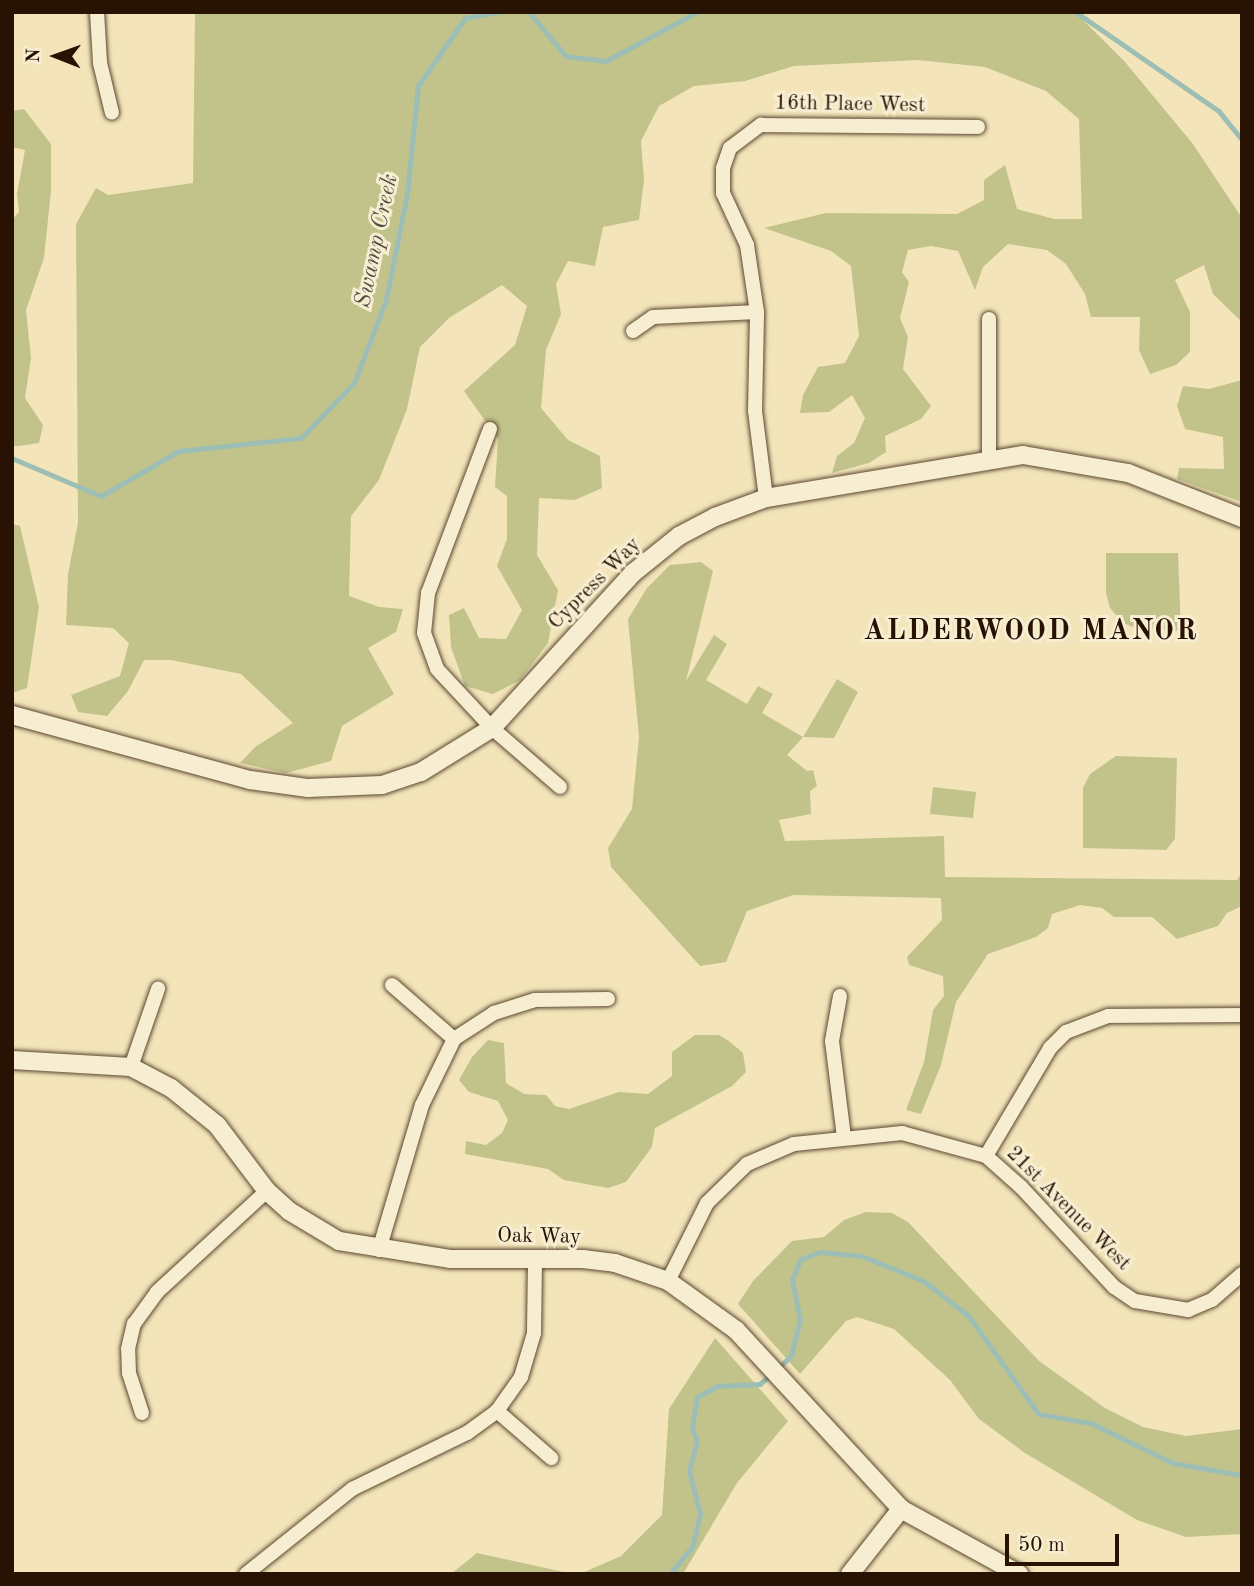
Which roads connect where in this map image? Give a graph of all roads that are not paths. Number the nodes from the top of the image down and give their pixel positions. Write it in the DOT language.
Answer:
graph roads {
  1 [pos="97,12"];
  2 [pos="112,113"];
  3 [pos="978,127"];
  4 [pos="757,312"];
  5 [pos="989,319"];
  6 [pos="634,331"];
  7 [pos="490,429"];
  8 [pos="989,457"];
  9 [pos="766,498"];
  10 [pos="1242,518"];
  11 [pos="12,716"];
  12 [pos="492,728"];
  13 [pos="560,787"];
  14 [pos="391,985"];
  15 [pos="158,989"];
  16 [pos="840,996"];
  17 [pos="608,999"];
  18 [pos="1242,1015"];
  19 [pos="454,1039"];
  20 [pos="12,1060"];
  21 [pos="131,1067"];
  22 [pos="844,1137"];
  23 [pos="986,1156"];
  24 [pos="267,1191"];
  25 [pos="379,1250"];
  26 [pos="535,1259"];
  27 [pos="1242,1274"];
  28 [pos="668,1280"];
  29 [pos="497,1411"];
  30 [pos="142,1413"];
  31 [pos="551,1458"];
  32 [pos="901,1510"];
  33 [pos="246,1574"];
  34 [pos="850,1574"];
  35 [pos="1019,1574"];
  1 -- 2 [label="street"];
  3 -- 4 [label="street, 16th Place West"];
  4 -- 6 [label="street"];
  4 -- 9 [label="street"];
  5 -- 8 [label="street"];
  7 -- 12 [label="street"];
  8 -- 9 [label="street, Cypress Way"];
  8 -- 10 [label="street, Cypress Way"];
  9 -- 12 [label="street, Cypress Way"];
  11 -- 12 [label="street, Cypress Way"];
  12 -- 13 [label="street"];
  14 -- 19 [label="street"];
  15 -- 21 [label="street"];
  16 -- 22 [label="street"];
  17 -- 19 [label="street"];
  18 -- 23 [label="street"];
  19 -- 25 [label="street"];
  20 -- 21 [label="street, Oak Way"];
  21 -- 24 [label="street, Oak Way"];
  22 -- 23 [label="street, 21st Avenue West"];
  22 -- 28 [label="street, 21st Avenue West"];
  23 -- 27 [label="street, 21st Avenue West"];
  24 -- 25 [label="street, Oak Way"];
  24 -- 30 [label="street"];
  25 -- 26 [label="street, Oak Way"];
  26 -- 28 [label="street, Oak Way"];
  26 -- 29 [label="street"];
  28 -- 32 [label="street, Oak Way"];
  29 -- 31 [label="street"];
  29 -- 33 [label="street"];
  32 -- 34 [label="street"];
  32 -- 35 [label="street, Oak Way"];
}
